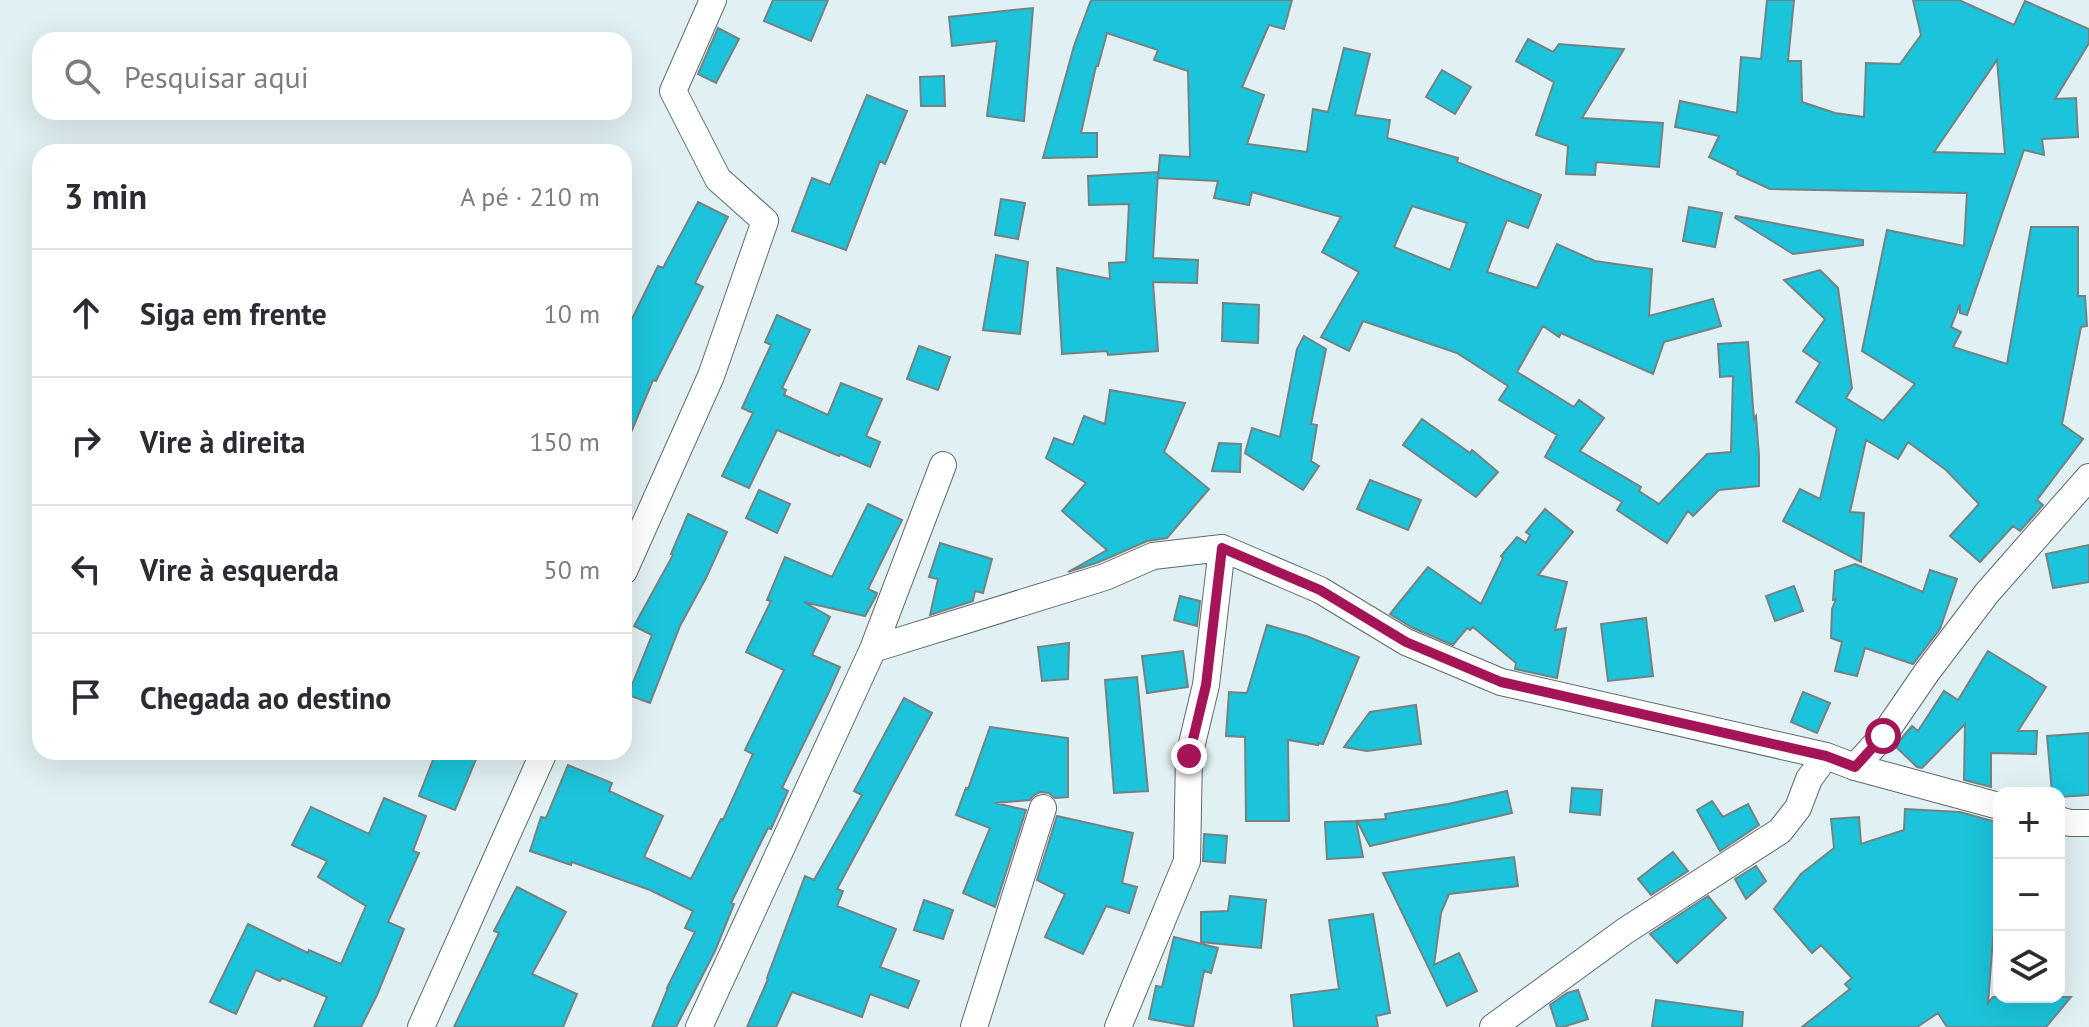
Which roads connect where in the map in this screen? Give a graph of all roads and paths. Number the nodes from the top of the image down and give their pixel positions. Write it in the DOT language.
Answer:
graph roads {
  1 [pos="713,0"];
  2 [pos="943,465"];
  3 [pos="2089,477"];
  4 [pos="1222,548"];
  5 [pos="632,553"];
  6 [pos="873,649"];
  7 [pos="1826,756"];
  8 [pos="540,760"];
  9 [pos="1855,767"];
  10 [pos="1993,804"];
  11 [pos="1043,808"];
  12 [pos="2065,822"];
  13 [pos="2089,823"];
  14 [pos="421,1027"];
  15 [pos="699,1027"];
  16 [pos="974,1027"];
  17 [pos="1118,1027"];
  18 [pos="1493,1027"];
  1 -- 5 [label="street"];
  2 -- 6 [label="street"];
  3 -- 9 [label="street"];
  4 -- 6 [label="street"];
  4 -- 7 [label="street"];
  4 -- 17 [label="street"];
  6 -- 15 [label="street"];
  7 -- 9 [label="street"];
  7 -- 18 [label="street"];
  8 -- 14 [label="street"];
  9 -- 10 [label="street"];
  11 -- 16 [label="street"];
  12 -- 13 [label="street"];
}
